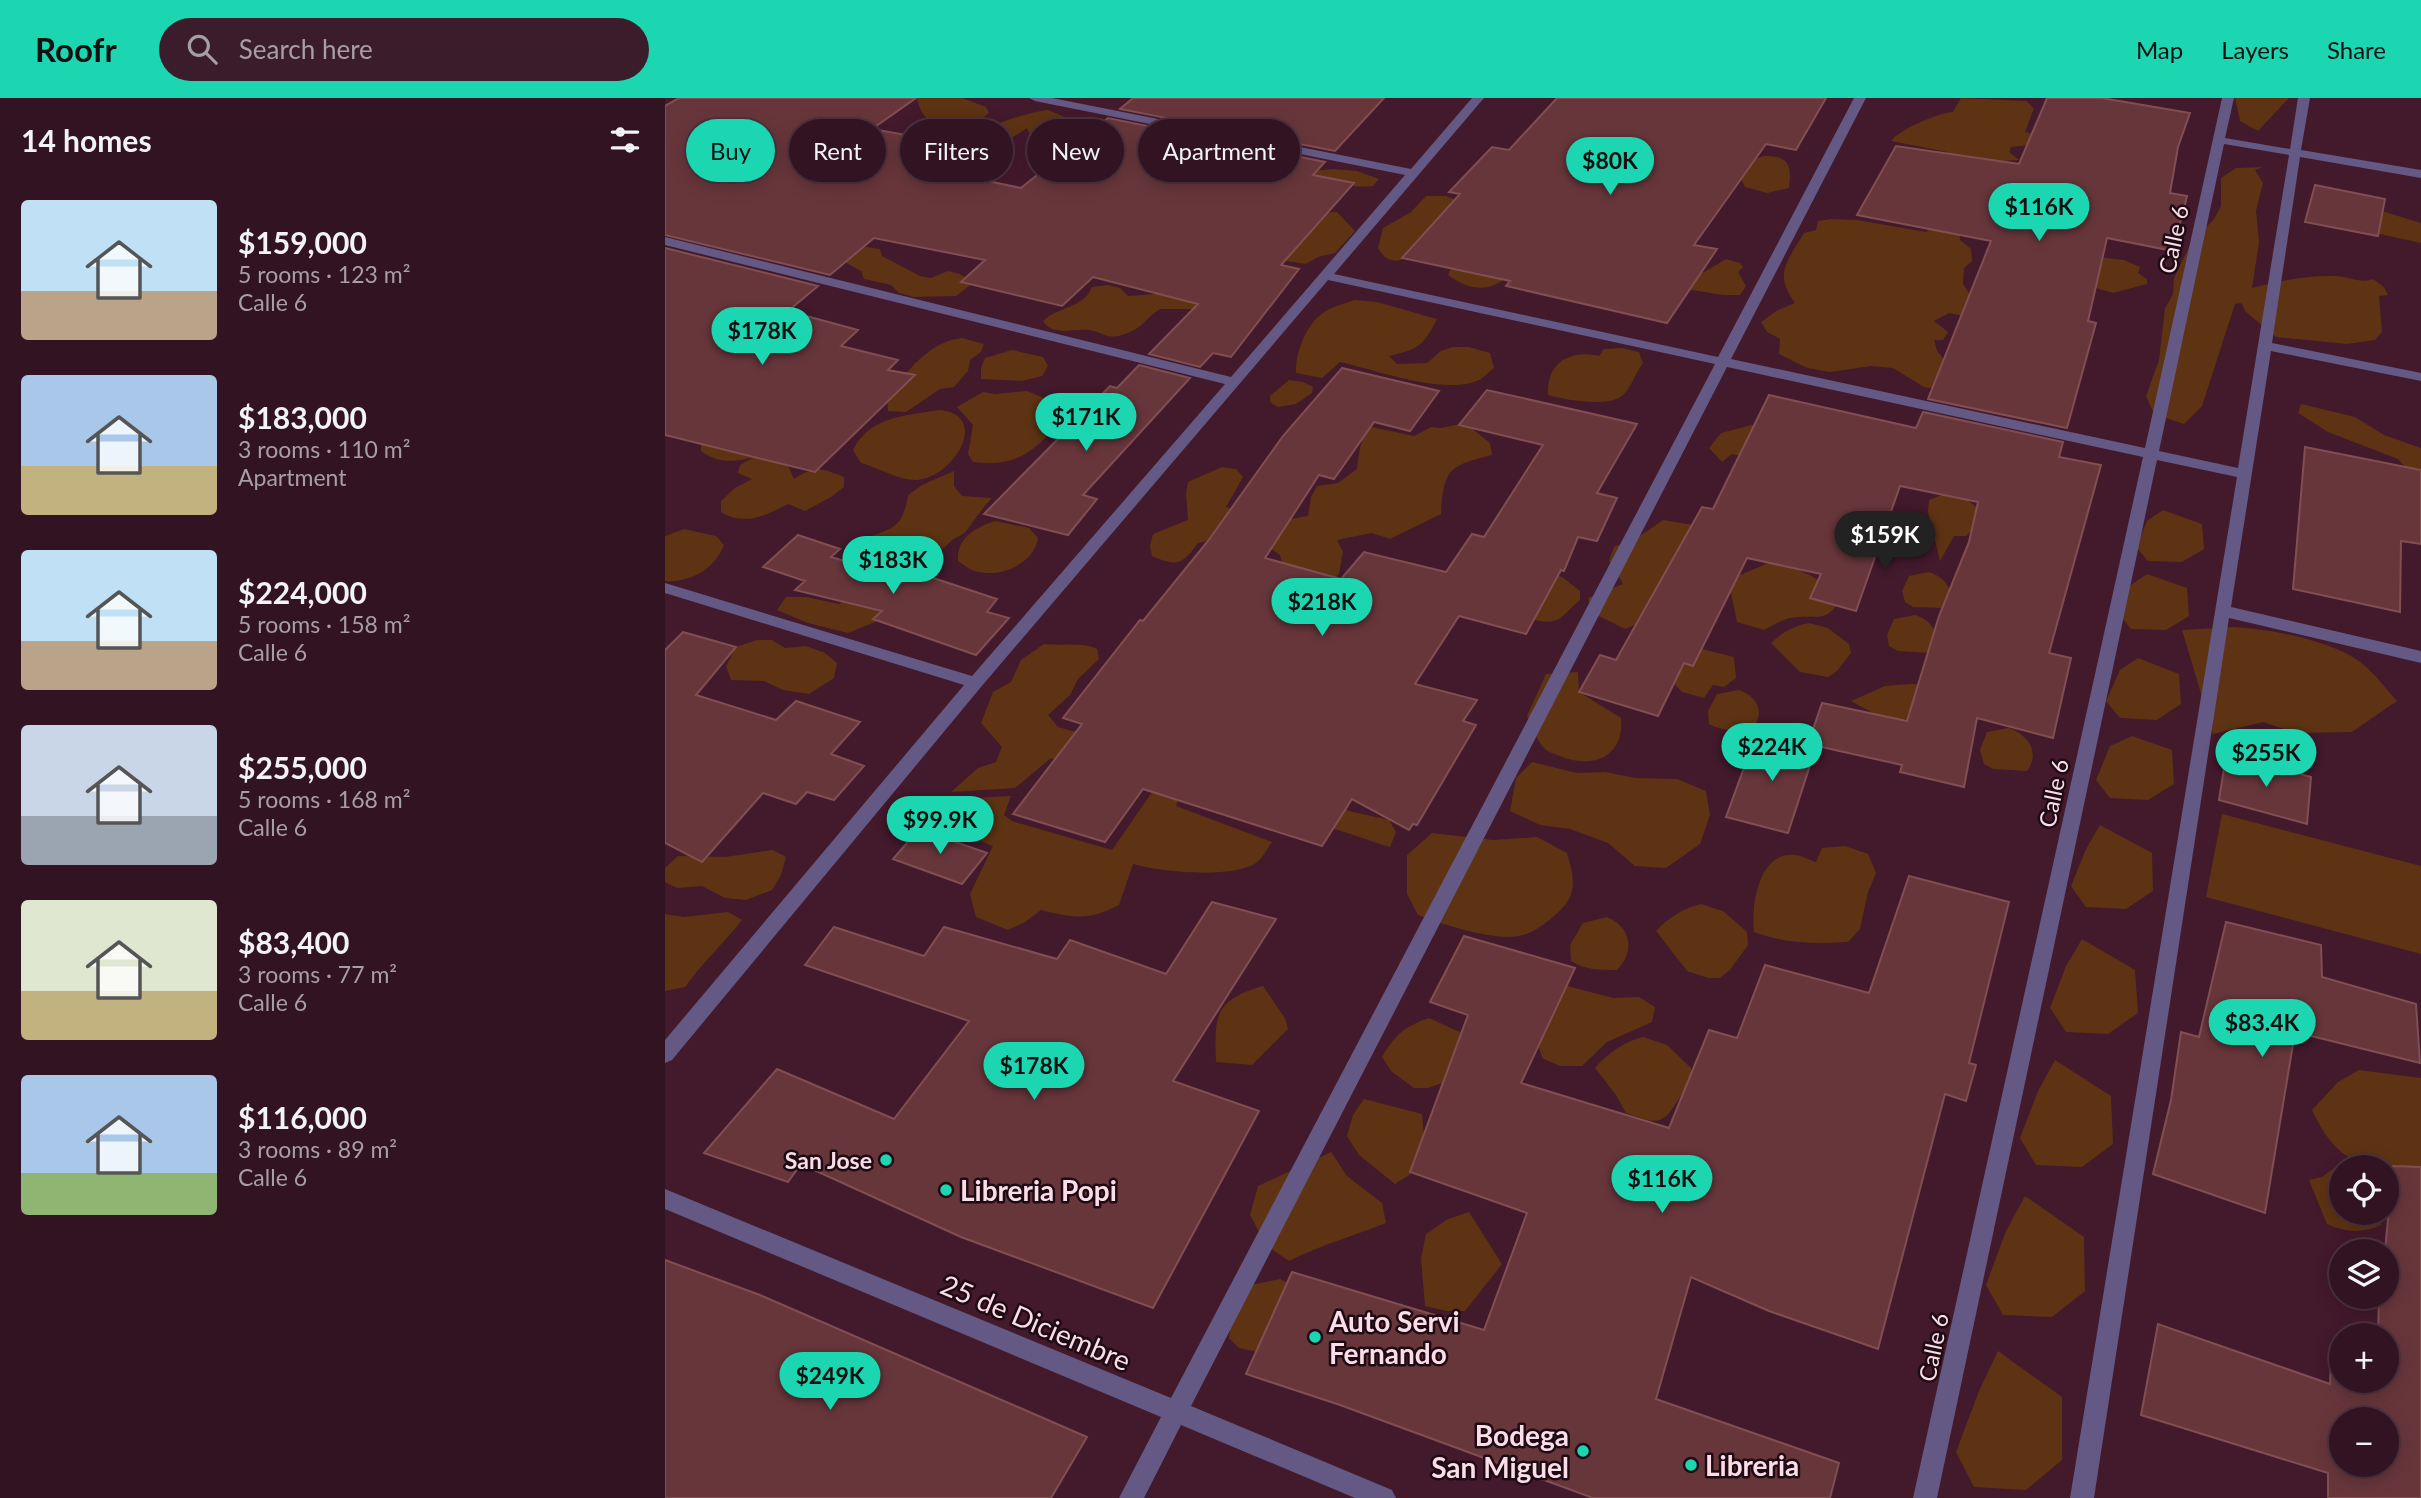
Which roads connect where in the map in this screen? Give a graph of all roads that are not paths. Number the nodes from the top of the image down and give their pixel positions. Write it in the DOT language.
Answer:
graph roads {
  1 [pos="1035,98"];
  2 [pos="1478,98"];
  3 [pos="1860,98"];
  4 [pos="2228,98"];
  5 [pos="2304,98"];
  6 [pos="2219,140"];
  7 [pos="2295,151"];
  8 [pos="1413,173"];
  9 [pos="2421,174"];
  10 [pos="665,241"];
  11 [pos="1326,276"];
  12 [pos="2265,346"];
  13 [pos="1723,362"];
  14 [pos="2421,377"];
  15 [pos="1235,382"];
  16 [pos="2151,454"];
  17 [pos="2244,474"];
  18 [pos="665,588"];
  19 [pos="2223,611"];
  20 [pos="2421,657"];
  21 [pos="975,683"];
  22 [pos="665,1054"];
  23 [pos="665,1199"];
  24 [pos="1175,1412"];
  25 [pos="1131,1498"];
  26 [pos="1384,1498"];
  27 [pos="1925,1498"];
  28 [pos="2082,1498"];
  1 -- 8 [label="street"];
  2 -- 8 [label="street"];
  3 -- 13 [label="street"];
  4 -- 6 [label="street, Calle 6"];
  5 -- 7 [label="street"];
  6 -- 7 [label="street"];
  6 -- 16 [label="street, Calle 6"];
  7 -- 9 [label="street"];
  7 -- 12 [label="street"];
  8 -- 11 [label="street"];
  10 -- 15 [label="street"];
  11 -- 13 [label="street"];
  11 -- 15 [label="street"];
  12 -- 14 [label="street"];
  12 -- 17 [label="street"];
  13 -- 16 [label="street"];
  13 -- 24 [label="street"];
  15 -- 21 [label="street"];
  16 -- 17 [label="street"];
  16 -- 27 [label="street, Calle 6"];
  17 -- 19 [label="street"];
  18 -- 21 [label="street"];
  19 -- 20 [label="street"];
  19 -- 28 [label="street"];
  21 -- 22 [label="street"];
  23 -- 24 [label="street, 25 de Diciembre"];
  24 -- 25 [label="street"];
  24 -- 26 [label="street, 25 de Diciembre"];
}
